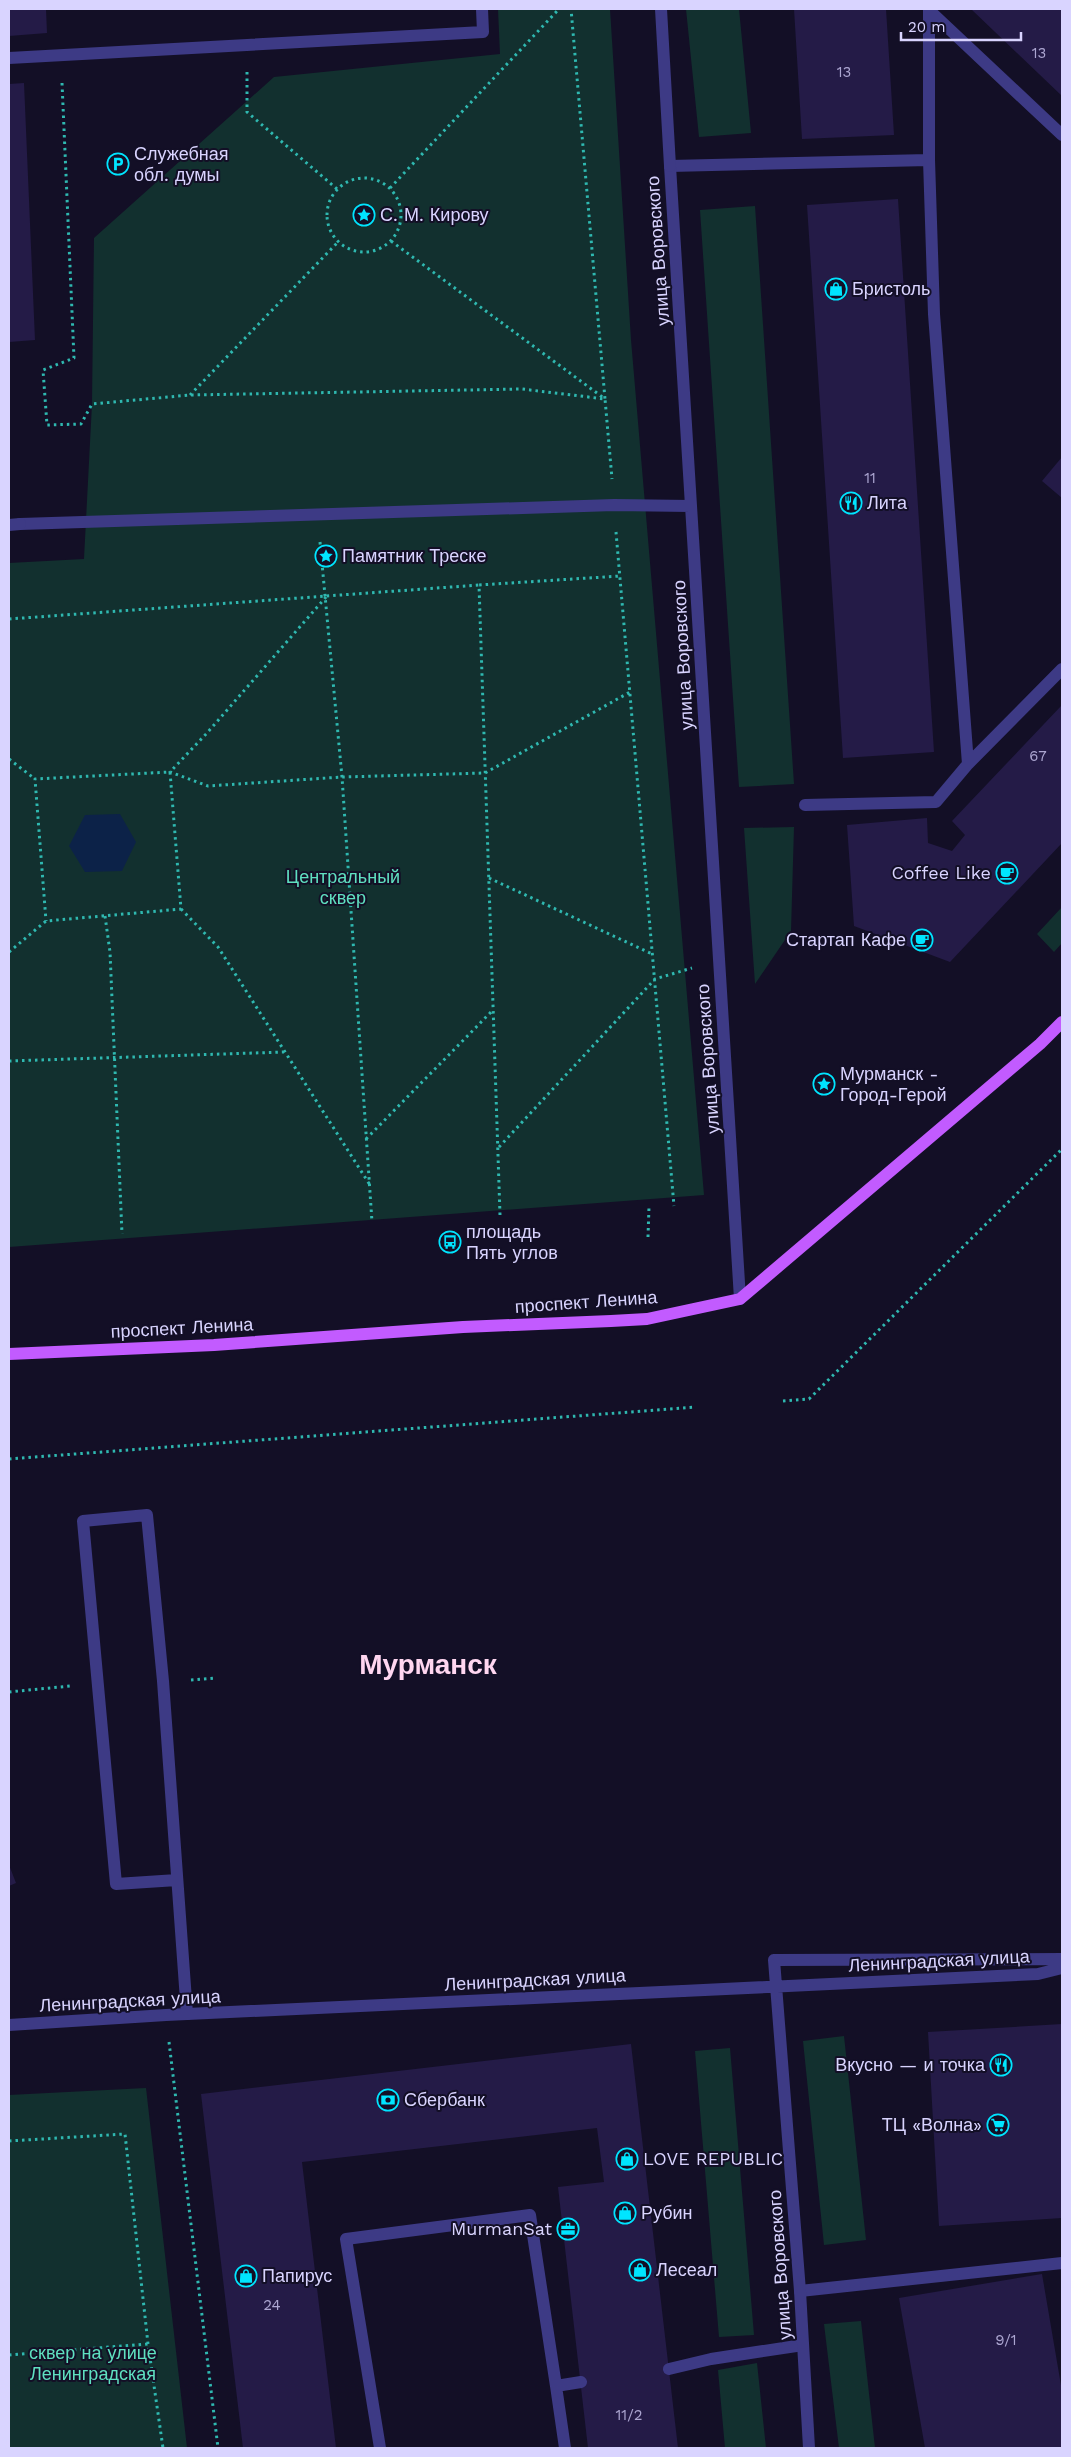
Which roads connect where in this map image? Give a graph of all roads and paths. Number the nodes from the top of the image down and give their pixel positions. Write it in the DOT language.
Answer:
graph roads {
  1 [pos="482,9"];
  2 [pos="559,9"];
  3 [pos="571,9"];
  4 [pos="661,9"];
  5 [pos="248,45"];
  6 [pos="61,55"];
  7 [pos="9,58"];
  8 [pos="1062,135"];
  9 [pos="929,160"];
  10 [pos="670,166"];
  11 [pos="390,188"];
  12 [pos="337,189"];
  13 [pos="391,241"];
  14 [pos="338,242"];
  15 [pos="190,395"];
  16 [pos="605,400"];
  17 [pos="614,505"];
  18 [pos="691,506"];
  19 [pos="318,514"];
  20 [pos="14,524"];
  21 [pos="620,576"];
  22 [pos="479,585"];
  23 [pos="326,597"];
  24 [pos="9,619"];
  25 [pos="1062,669"];
  26 [pos="630,692"];
  27 [pos="9,759"];
  28 [pos="968,764"];
  29 [pos="170,772"];
  30 [pos="486,774"];
  31 [pos="342,776"];
  32 [pos="35,779"];
  33 [pos="805,804"];
  34 [pos="489,878"];
  35 [pos="181,909"];
  36 [pos="105,916"];
  37 [pos="46,921"];
  38 [pos="9,952"];
  39 [pos="653,954"];
  40 [pos="719,960"];
  41 [pos="655,979"];
  42 [pos="494,1009"];
  43 [pos="1062,1022"];
  44 [pos="284,1052"];
  45 [pos="114,1058"];
  46 [pos="9,1061"];
  47 [pos="366,1139"];
  48 [pos="499,1147"];
  49 [pos="1062,1149"];
  50 [pos="370,1186"];
  51 [pos="674,1206"];
  52 [pos="648,1207"];
  53 [pos="500,1215"];
  54 [pos="372,1222"];
  55 [pos="122,1234"];
  56 [pos="648,1237"];
  57 [pos="740,1299"];
  58 [pos="9,1354"];
  59 [pos="783,1401"];
  60 [pos="696,1408"];
  61 [pos="9,1458"];
  62 [pos="177,1880"];
  63 [pos="1062,1959"];
  64 [pos="774,1960"];
  65 [pos="1062,1968"];
  66 [pos="777,1986"];
  67 [pos="187,2014"];
  68 [pos="166,2015"];
  69 [pos="9,2025"];
  70 [pos="9,2141"];
  71 [pos="1062,2265"];
  72 [pos="800,2291"];
  73 [pos="148,2344"];
  74 [pos="803,2345"];
  75 [pos="9,2355"];
  76 [pos="669,2369"];
  77 [pos="581,2382"];
  78 [pos="556,2386"];
  79 [pos="163,2448"];
  80 [pos="218,2448"];
  81 [pos="380,2448"];
  82 [pos="565,2448"];
  83 [pos="809,2448"];
  1 -- 5 [label="street"];
  2 -- 11 [label="path"];
  3 -- 16 [label="path"];
  4 -- 10 [label="street, улица Воровского"];
  5 -- 6 [label="street"];
  5 -- 12 [label="path"];
  6 -- 7 [label="street"];
  6 -- 15 [label="path"];
  8 -- 9 [label="street"];
  9 -- 10 [label="street"];
  9 -- 28 [label="street"];
  10 -- 18 [label="street, улица Воровского"];
  11 -- 12 [label="path"];
  11 -- 13 [label="path"];
  12 -- 14 [label="path"];
  13 -- 14 [label="path"];
  13 -- 16 [label="path"];
  14 -- 15 [label="path"];
  15 -- 16 [label="path"];
  16 -- 17 [label="path"];
  17 -- 18 [label="street"];
  17 -- 19 [label="street"];
  17 -- 21 [label="path"];
  18 -- 40 [label="street, улица Воровского"];
  19 -- 20 [label="street"];
  19 -- 23 [label="path"];
  21 -- 22 [label="path"];
  21 -- 26 [label="path"];
  22 -- 23 [label="path"];
  22 -- 30 [label="path"];
  23 -- 24 [label="path"];
  23 -- 29 [label="path"];
  23 -- 31 [label="path"];
  25 -- 28 [label="street"];
  26 -- 30 [label="path"];
  26 -- 39 [label="path"];
  27 -- 32 [label="path"];
  28 -- 33 [label="street"];
  29 -- 31 [label="path"];
  29 -- 32 [label="path"];
  29 -- 35 [label="path"];
  30 -- 31 [label="path"];
  30 -- 34 [label="path"];
  31 -- 47 [label="path"];
  32 -- 37 [label="path"];
  34 -- 39 [label="path"];
  34 -- 42 [label="path"];
  35 -- 36 [label="path"];
  35 -- 44 [label="path"];
  36 -- 37 [label="path"];
  36 -- 45 [label="path"];
  37 -- 38 [label="path"];
  39 -- 41 [label="path"];
  40 -- 41 [label="path"];
  40 -- 57 [label="street, улица Воровского"];
  41 -- 48 [label="path"];
  41 -- 51 [label="path"];
  42 -- 47 [label="path"];
  42 -- 48 [label="path"];
  43 -- 57 [label="main road, проспект Ленина"];
  44 -- 45 [label="path"];
  44 -- 50 [label="path"];
  45 -- 46 [label="path"];
  45 -- 55 [label="path"];
  47 -- 50 [label="path"];
  48 -- 53 [label="path"];
  49 -- 59 [label="path"];
  50 -- 54 [label="path"];
  52 -- 56 [label="path"];
  57 -- 58 [label="main road, проспект Ленина"];
  60 -- 61 [label="path"];
  62 -- 62 [label="street"];
  62 -- 67 [label="street"];
  63 -- 64 [label="street, Ленинградская улица"];
  64 -- 66 [label="street, улица Воровского"];
  65 -- 66 [label="street, Ленинградская улица"];
  66 -- 67 [label="street, Ленинградская улица"];
  66 -- 72 [label="street, улица Воровского"];
  67 -- 68 [label="street, Ленинградская улица"];
  68 -- 69 [label="street, Ленинградская улица"];
  68 -- 80 [label="path"];
  70 -- 73 [label="path"];
  71 -- 72 [label="street"];
  72 -- 74 [label="street, улица Воровского"];
  73 -- 75 [label="path"];
  73 -- 79 [label="path"];
  74 -- 76 [label="street"];
  74 -- 83 [label="street, улица Воровского"];
  77 -- 78 [label="street"];
  78 -- 81 [label="street"];
  78 -- 82 [label="street"];
}
